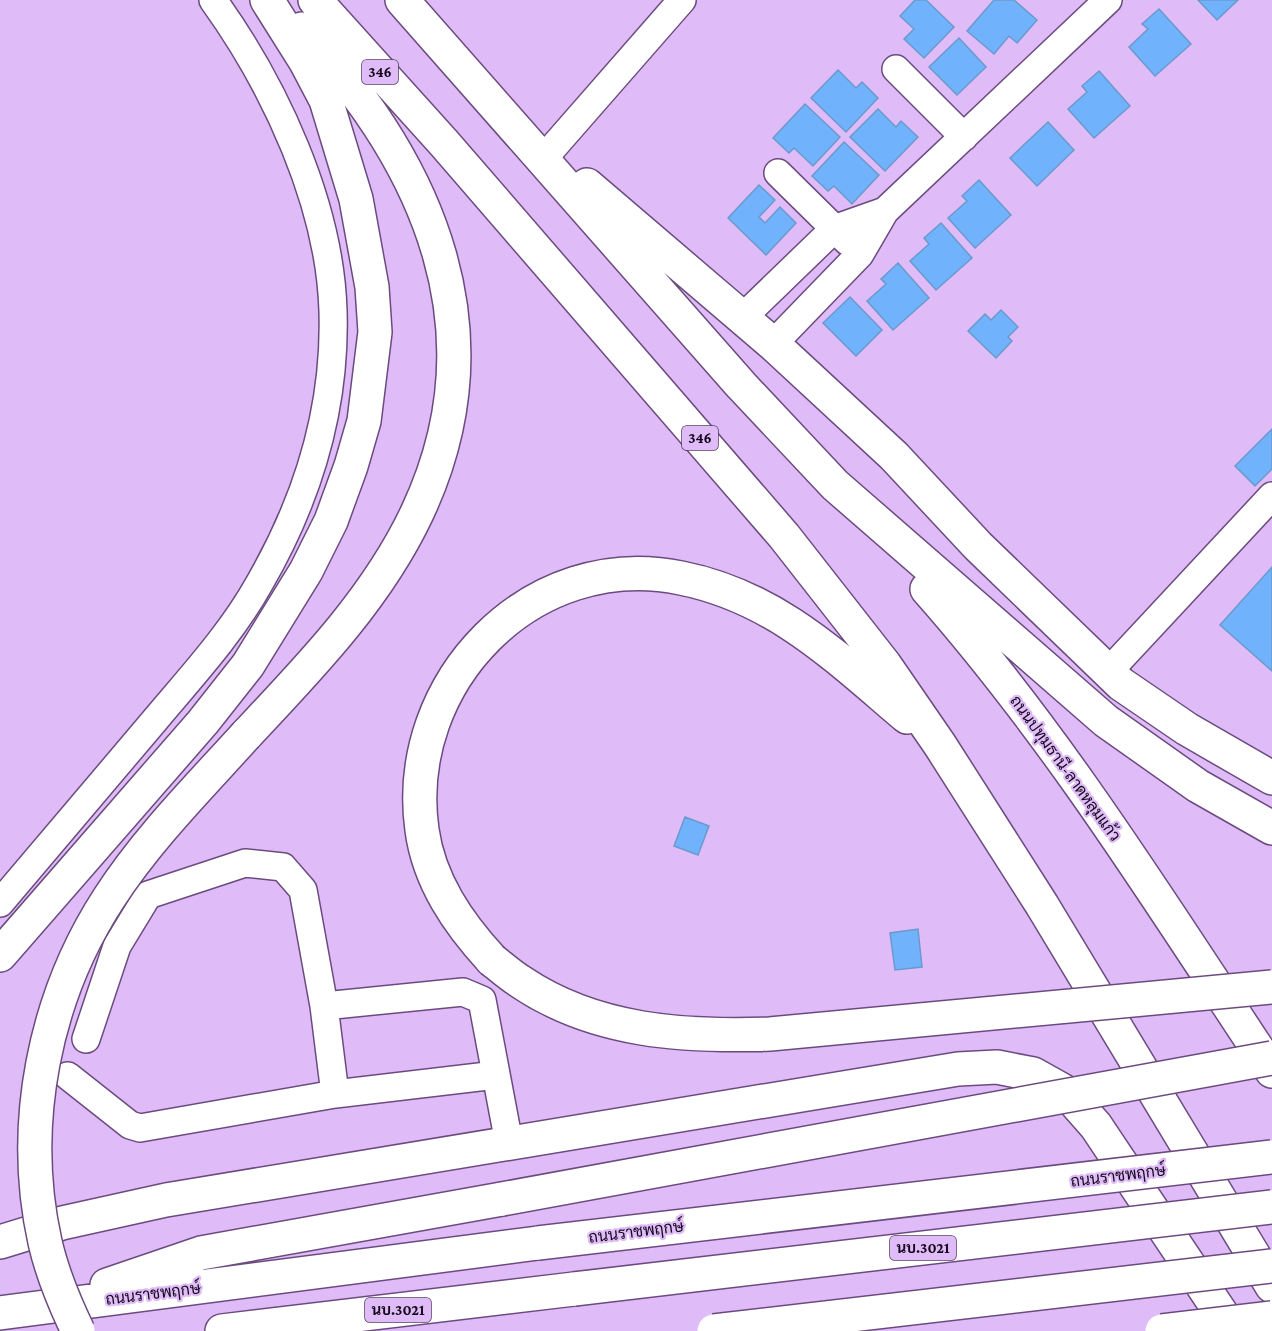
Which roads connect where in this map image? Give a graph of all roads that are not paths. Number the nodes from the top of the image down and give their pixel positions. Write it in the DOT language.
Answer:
graph roads {
  1 [pos="213,0"];
  2 [pos="267,0"];
  3 [pos="275,0"];
  4 [pos="315,0"];
  5 [pos="402,0"];
  6 [pos="682,0"];
  7 [pos="1091,5"];
  8 [pos="896,69"];
  9 [pos="964,137"];
  10 [pos="545,156"];
  11 [pos="778,173"];
  12 [pos="885,211"];
  13 [pos="834,229"];
  14 [pos="860,254"];
  15 [pos="743,317"];
  16 [pos="774,344"];
  17 [pos="835,485"];
  18 [pos="1272,495"];
  19 [pos="1272,517"];
  20 [pos="1244,525"];
  21 [pos="1108,672"];
  22 [pos="940,745"];
  23 [pos="1272,778"];
  24 [pos="1272,828"];
  25 [pos="0,903"];
  26 [pos="0,955"];
  27 [pos="1272,987"];
  28 [pos="324,1006"];
  29 [pos="86,1039"];
  30 [pos="1272,1058"];
  31 [pos="1272,1071"];
  32 [pos="496,1075"];
  33 [pos="68,1076"];
  34 [pos="335,1094"];
  35 [pos="509,1143"];
  36 [pos="1272,1157"];
  37 [pos="1272,1207"];
  38 [pos="0,1242"];
  39 [pos="1272,1266"];
  40 [pos="1272,1286"];
  41 [pos="34,1309"];
  42 [pos="0,1313"];
  43 [pos="1272,1318"];
  44 [pos="78,1331"];
  45 [pos="222,1331"];
  46 [pos="714,1331"];
  47 [pos="1162,1331"];
  48 [pos="1233,1331"];
  1 -- 25 [label="street"];
  2 -- 26 [label="main road"];
  3 -- 44 [label="main road, bridge"];
  4 -- 22 [label="main road, 346"];
  5 -- 10 [label="main road"];
  6 -- 10 [label="street"];
  7 -- 9 [label="street"];
  8 -- 9 [label="street"];
  9 -- 12 [label="street"];
  10 -- 15 [label="main road"];
  10 -- 17 [label="main road"];
  11 -- 13 [label="street"];
  12 -- 13 [label="street"];
  12 -- 14 [label="street"];
  13 -- 14 [label="street"];
  13 -- 15 [label="street"];
  14 -- 16 [label="street"];
  15 -- 16 [label="main road"];
  16 -- 21 [label="main road"];
  17 -- 24 [label="main road"];
  17 -- 31 [label="main road, ถนนปทุมธานี-ลาดหลุมแก้ว"];
  18 -- 20 [label="street"];
  19 -- 20 [label="street"];
  20 -- 21 [label="street"];
  21 -- 23 [label="main road"];
  22 -- 27 [label="main road, bridge"];
  22 -- 40 [label="main road"];
  28 -- 29 [label="street"];
  28 -- 32 [label="street"];
  28 -- 34 [label="street"];
  30 -- 41 [label="main road, bridge"];
  32 -- 34 [label="street"];
  32 -- 35 [label="street"];
  33 -- 34 [label="street"];
  35 -- 38 [label="main road"];
  35 -- 48 [label="main road"];
  36 -- 41 [label="main road, ถนนราชพฤกษ์, bridge"];
  37 -- 45 [label="main road, นบ.3021, bridge"];
  39 -- 46 [label="main road, bridge"];
  41 -- 42 [label="main road, ถนนราชพฤกษ์"];
  43 -- 47 [label="main road, bridge"];
}
